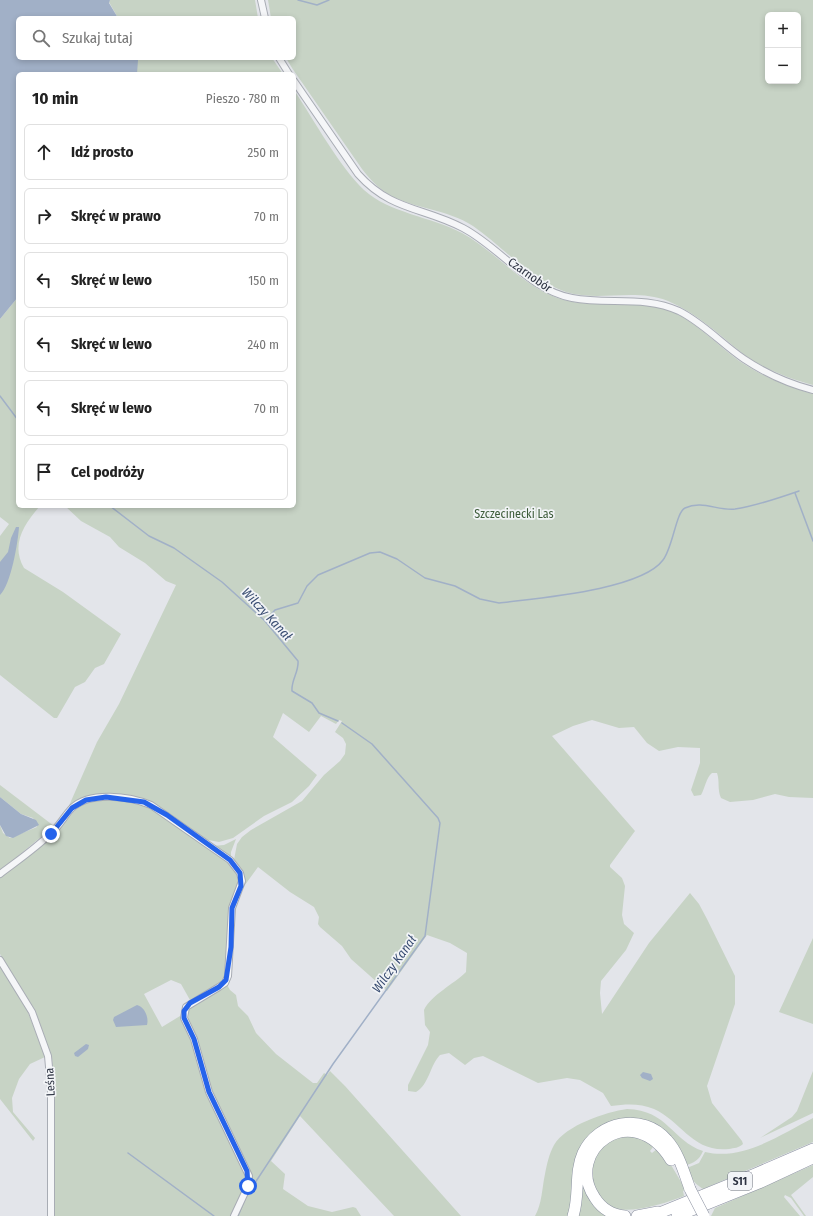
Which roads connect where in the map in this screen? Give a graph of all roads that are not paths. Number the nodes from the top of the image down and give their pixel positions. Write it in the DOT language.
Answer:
graph roads {
  1 [pos="261,0"];
  2 [pos="265,16"];
  3 [pos="280,60"];
  4 [pos="288,72"];
  5 [pos="296,84"];
  6 [pos="813,390"];
  7 [pos="0,874"];
  8 [pos="0,960"];
  9 [pos="813,1148"];
  10 [pos="813,1158"];
  11 [pos="690,1189"];
  12 [pos="677,1214"];
  13 [pos="51,1216"];
  14 [pos="234,1216"];
  15 [pos="573,1216"];
  16 [pos="625,1216"];
  17 [pos="637,1216"];
  18 [pos="652,1216"];
  19 [pos="704,1216"];
  1 -- 2 [label="street"];
  3 -- 4 [label="street"];
  5 -- 6 [label="street, Czarnobór"];
  7 -- 14 [label="street"];
  8 -- 13 [label="street, Leśna"];
  9 -- 12 [label="highway, S11"];
  10 -- 12 [label="highway, S11"];
  11 -- 15 [label="highway"];
  11 -- 16 [label="highway"];
  11 -- 19 [label="highway, bridge"];
  12 -- 17 [label="highway"];
  12 -- 18 [label="highway, S11"];
}
